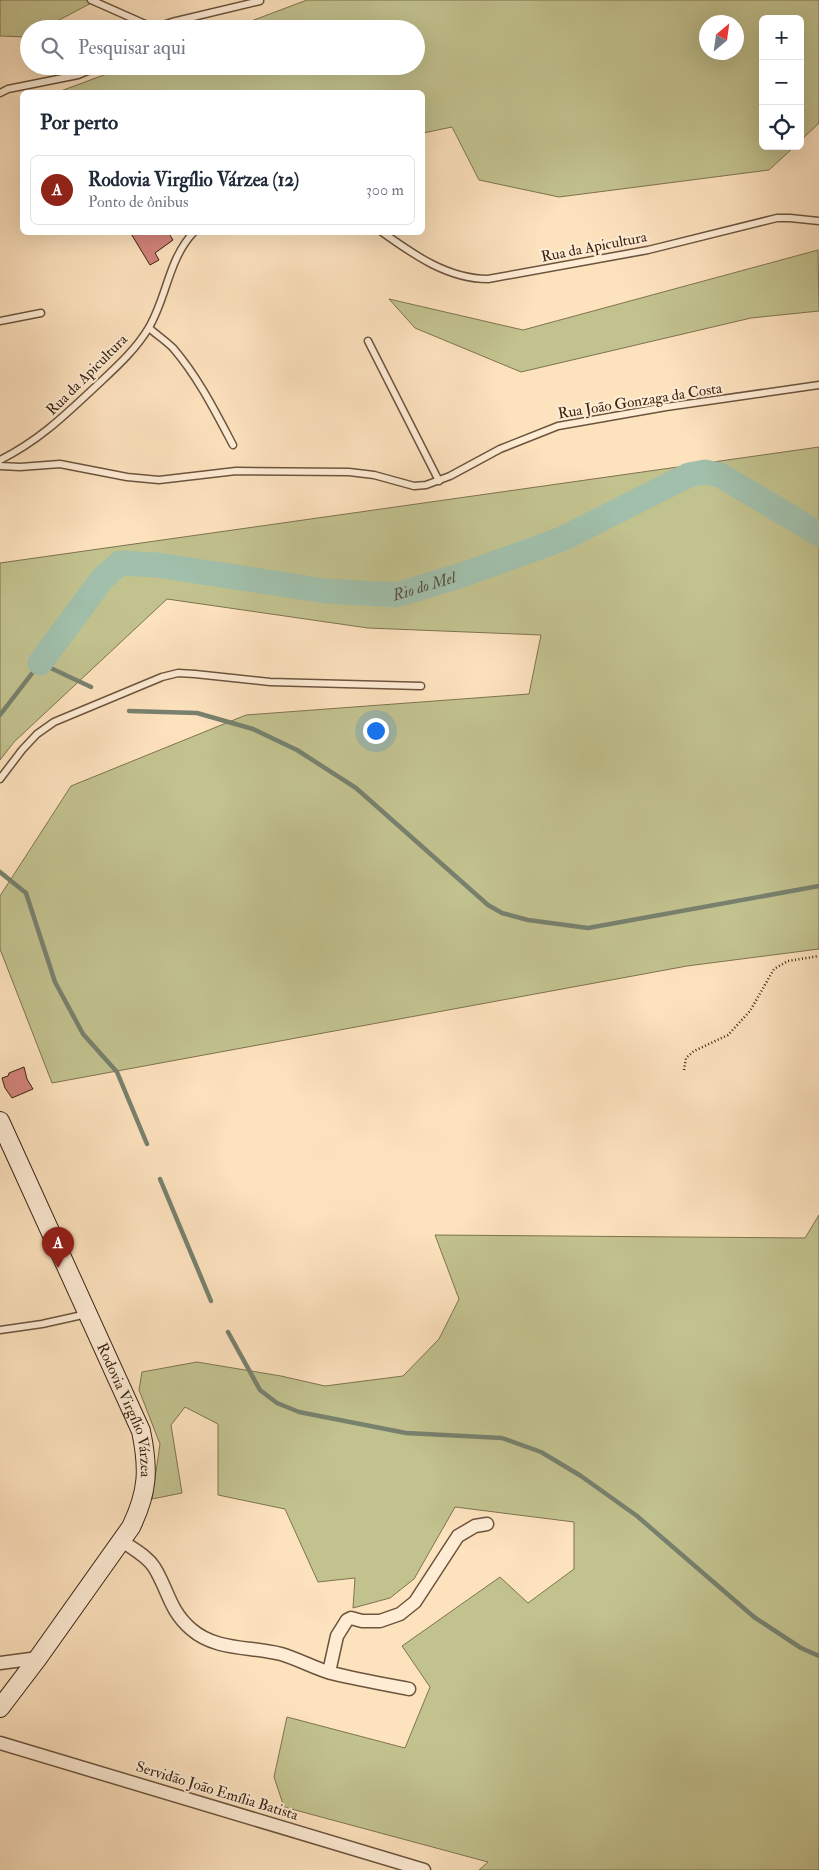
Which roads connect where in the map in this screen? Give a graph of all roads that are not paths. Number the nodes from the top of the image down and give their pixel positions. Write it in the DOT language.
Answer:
graph roads {
  1 [pos="91,0"];
  2 [pos="260,1"];
  3 [pos="134,20"];
  4 [pos="183,20"];
  5 [pos="78,75"];
  6 [pos="0,93"];
  7 [pos="819,221"];
  8 [pos="192,235"];
  9 [pos="386,235"];
  10 [pos="40,313"];
  11 [pos="0,321"];
  12 [pos="149,328"];
  13 [pos="368,341"];
  14 [pos="819,385"];
  15 [pos="233,445"];
  16 [pos="0,460"];
  17 [pos="0,466"];
  18 [pos="439,481"];
  19 [pos="421,686"];
  20 [pos="0,779"];
  21 [pos="0,1121"];
  22 [pos="88,1314"];
  23 [pos="0,1330"];
  24 [pos="487,1524"];
  25 [pos="122,1541"];
  26 [pos="38,1658"];
  27 [pos="0,1663"];
  28 [pos="329,1672"];
  29 [pos="409,1689"];
  30 [pos="0,1708"];
  31 [pos="0,1743"];
  32 [pos="424,1870"];
  1 -- 3 [label="lane"];
  2 -- 4 [label="lane"];
  5 -- 6 [label="lane"];
  7 -- 9 [label="lane, Rua da Apicultura"];
  8 -- 12 [label="lane, Rua da Apicultura"];
  10 -- 11 [label="lane"];
  12 -- 15 [label="lane"];
  12 -- 16 [label="lane, Rua da Apicultura"];
  13 -- 18 [label="lane"];
  14 -- 18 [label="lane, Rua João Gonzaga da Costa"];
  17 -- 18 [label="lane, Rua João Gonzaga da Costa"];
  19 -- 20 [label="lane"];
  21 -- 22 [label="main road, Rodovia Virgílio Várzea"];
  22 -- 23 [label="lane"];
  22 -- 25 [label="main road, Rodovia Virgílio Várzea"];
  24 -- 28 [label="street"];
  25 -- 26 [label="main road, Rodovia Virgílio Várzea"];
  25 -- 28 [label="street"];
  26 -- 27 [label="street"];
  26 -- 30 [label="main road, Rodovia Virgílio Várzea"];
  28 -- 29 [label="street"];
  31 -- 32 [label="street, Servidão João Emília Batista"];
}
